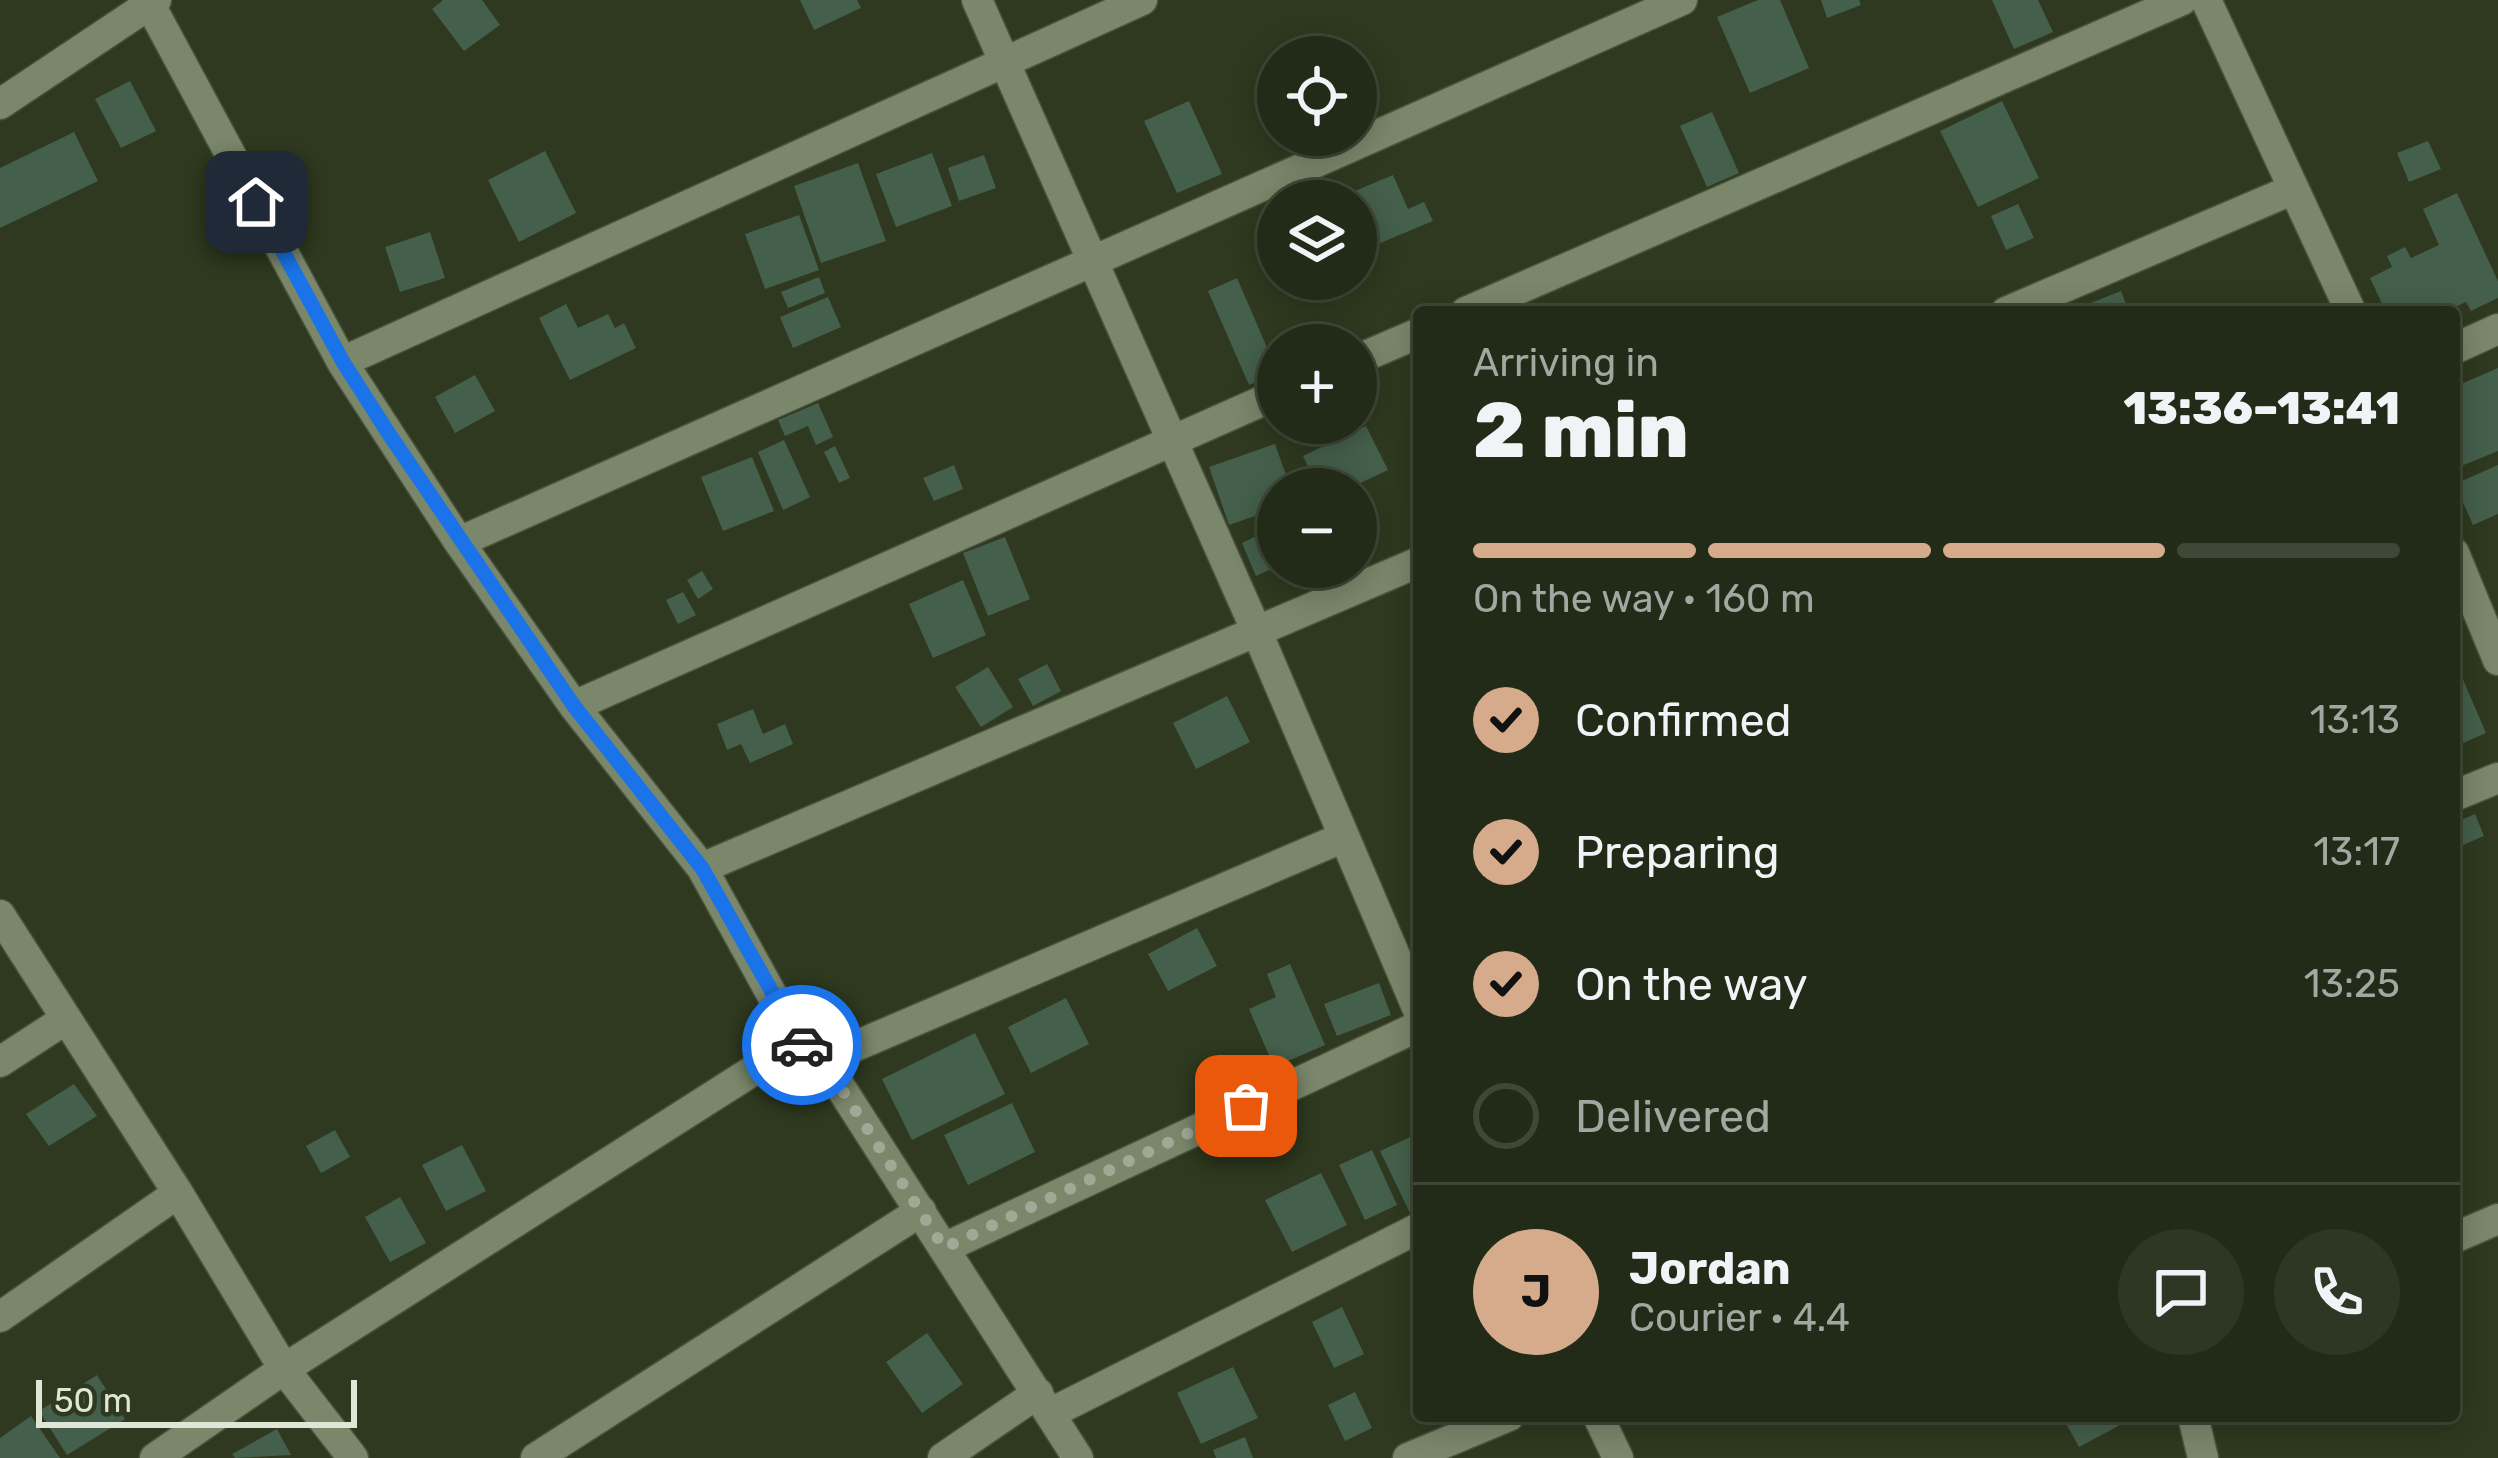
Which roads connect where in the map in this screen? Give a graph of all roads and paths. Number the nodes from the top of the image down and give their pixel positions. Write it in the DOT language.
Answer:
graph roads {
  1 [pos="976,0"];
  2 [pos="1142,0"];
  3 [pos="1682,0"];
  4 [pos="2182,0"];
  5 [pos="2206,0"];
  6 [pos="153,2"];
  7 [pos="1004,63"];
  8 [pos="0,104"];
  9 [pos="2294,189"];
  10 [pos="1091,259"];
  11 [pos="1480,306"];
  12 [pos="2020,306"];
  13 [pos="2348,306"];
  14 [pos="2498,329"];
  15 [pos="1413,336"];
  16 [pos="2460,347"];
  17 [pos="1377,351"];
  18 [pos="343,362"];
  19 [pos="1257,403"];
  20 [pos="1172,440"];
  21 [pos="460,542"];
  22 [pos="1413,565"];
  23 [pos="2460,568"];
  24 [pos="1257,632"];
  25 [pos="2498,660"];
  26 [pos="574,706"];
  27 [pos="2498,778"];
  28 [pos="2460,794"];
  29 [pos="1344,837"];
  30 [pos="702,868"];
  31 [pos="0,915"];
  32 [pos="1413,998"];
  33 [pos="66,1019"];
  34 [pos="1413,1029"];
  35 [pos="810,1051"];
  36 [pos="0,1062"];
  37 [pos="178,1193"];
  38 [pos="920,1211"];
  39 [pos="2498,1219"];
  40 [pos="1413,1231"];
  41 [pos="2460,1235"];
  42 [pos="944,1248"];
  43 [pos="0,1317"];
  44 [pos="284,1370"];
  45 [pos="1044,1403"];
  46 [pos="1495,1422"];
  47 [pos="1601,1422"];
  48 [pos="2194,1422"];
  49 [pos="155,1458"];
  50 [pos="353,1458"];
  51 [pos="536,1458"];
  52 [pos="943,1458"];
  53 [pos="1078,1458"];
  54 [pos="1408,1458"];
  55 [pos="1618,1458"];
  56 [pos="2203,1458"];
  1 -- 7 [label="street"];
  2 -- 7 [label="street"];
  3 -- 10 [label="street"];
  4 -- 11 [label="street"];
  5 -- 9 [label="street"];
  6 -- 8 [label="street"];
  6 -- 18 [label="street"];
  7 -- 10 [label="street"];
  7 -- 18 [label="street"];
  9 -- 12 [label="street"];
  9 -- 13 [label="street"];
  10 -- 20 [label="street"];
  10 -- 21 [label="street"];
  14 -- 16 [label="street"];
  15 -- 17 [label="street"];
  18 -- 21 [label="street"];
  19 -- 20 [label="street"];
  20 -- 24 [label="street"];
  20 -- 26 [label="street"];
  21 -- 26 [label="street"];
  22 -- 24 [label="street"];
  23 -- 25 [label="street"];
  24 -- 29 [label="street"];
  24 -- 30 [label="street"];
  26 -- 30 [label="street"];
  27 -- 28 [label="street"];
  29 -- 32 [label="street"];
  29 -- 35 [label="street"];
  30 -- 35 [label="street"];
  31 -- 33 [label="street"];
  33 -- 36 [label="street"];
  33 -- 37 [label="street"];
  34 -- 42 [label="street"];
  35 -- 38 [label="street"];
  35 -- 44 [label="street"];
  37 -- 43 [label="street"];
  37 -- 44 [label="street"];
  38 -- 42 [label="street"];
  38 -- 51 [label="street"];
  39 -- 41 [label="street"];
  40 -- 45 [label="street"];
  42 -- 45 [label="street"];
  44 -- 49 [label="street"];
  44 -- 50 [label="street"];
  45 -- 52 [label="street"];
  45 -- 53 [label="street"];
  46 -- 54 [label="street"];
  47 -- 55 [label="street"];
  48 -- 56 [label="street"];
}
